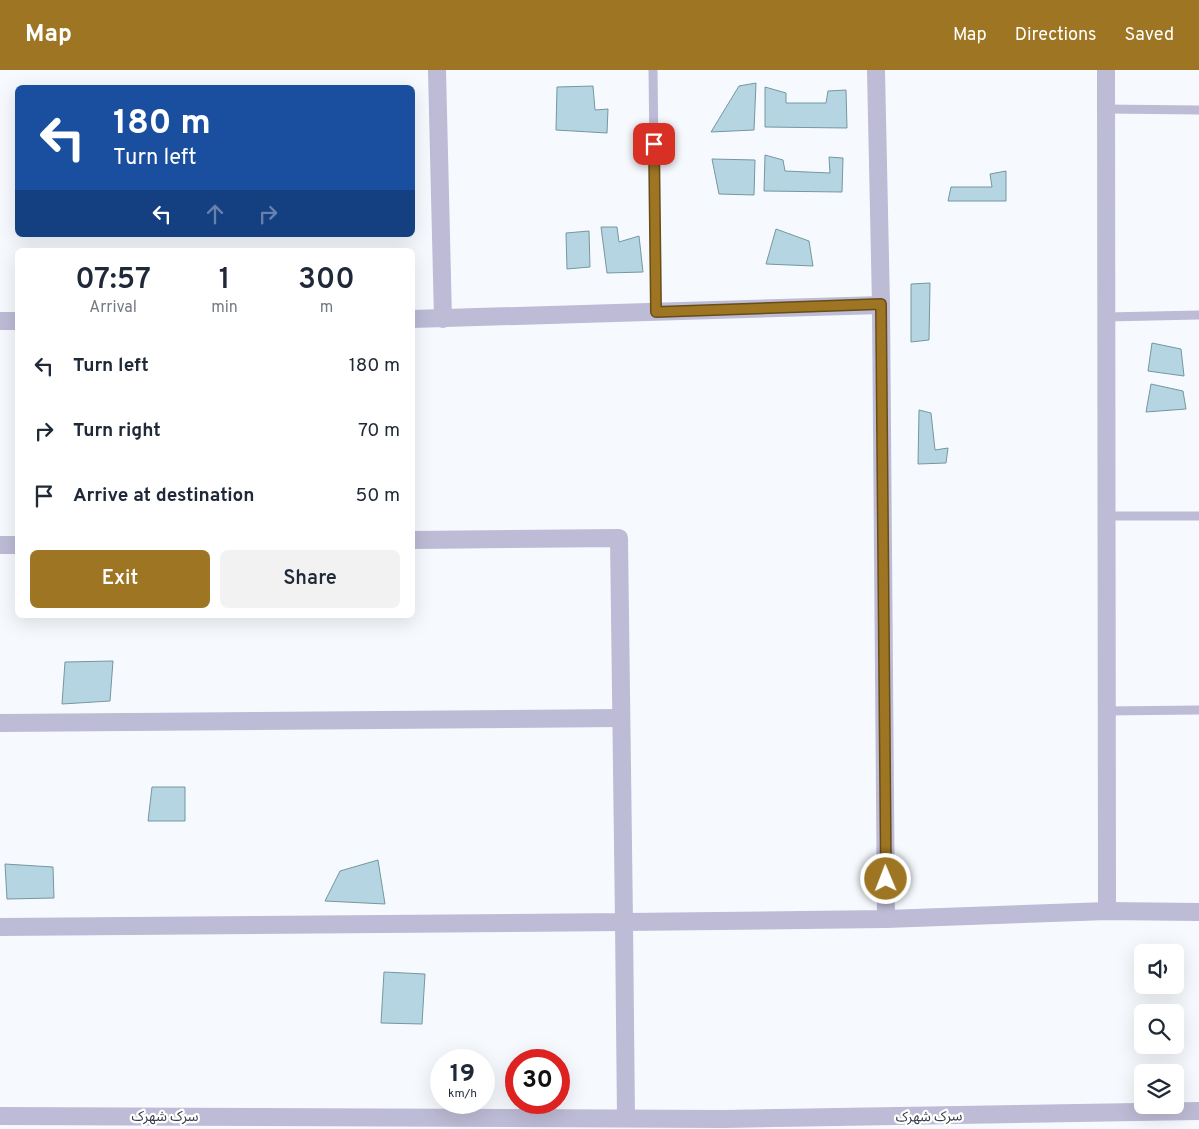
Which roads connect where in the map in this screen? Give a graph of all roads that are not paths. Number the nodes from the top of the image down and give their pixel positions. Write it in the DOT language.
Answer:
graph roads {
  1 [pos="437,70"];
  2 [pos="653,70"];
  3 [pos="876,70"];
  4 [pos="1106,70"];
  5 [pos="1106,109"];
  6 [pos="1199,110"];
  7 [pos="881,304"];
  8 [pos="656,312"];
  9 [pos="1199,315"];
  10 [pos="1106,317"];
  11 [pos="415,319"];
  12 [pos="443,319"];
  13 [pos="0,321"];
  14 [pos="15,321"];
  15 [pos="1106,516"];
  16 [pos="1199,516"];
  17 [pos="415,540"];
  18 [pos="0,545"];
  19 [pos="15,545"];
  20 [pos="1199,710"];
  21 [pos="1106,711"];
  22 [pos="621,718"];
  23 [pos="0,723"];
  24 [pos="1107,911"];
  25 [pos="1199,912"];
  26 [pos="886,919"];
  27 [pos="624,922"];
  28 [pos="0,927"];
  29 [pos="1199,1111"];
  30 [pos="0,1116"];
  31 [pos="626,1118"];
  32 [pos="722,1124"];
  1 -- 12 [label="street"];
  2 -- 8 [label="lane"];
  3 -- 7 [label="street"];
  4 -- 5 [label="street"];
  5 -- 6 [label="lane"];
  5 -- 10 [label="street"];
  7 -- 8 [label="street"];
  7 -- 26 [label="street"];
  8 -- 12 [label="street"];
  9 -- 10 [label="lane"];
  10 -- 15 [label="street"];
  11 -- 12 [label="street"];
  13 -- 14 [label="street"];
  15 -- 16 [label="lane"];
  15 -- 21 [label="street"];
  17 -- 22 [label="street"];
  18 -- 19 [label="street"];
  20 -- 21 [label="lane"];
  21 -- 24 [label="street"];
  22 -- 23 [label="street"];
  22 -- 27 [label="street"];
  24 -- 25 [label="street"];
  24 -- 26 [label="street"];
  26 -- 27 [label="street"];
  27 -- 28 [label="street"];
  27 -- 31 [label="street"];
  29 -- 32 [label="street, سرک شهرک"];
  30 -- 31 [label="street, سرک شهرک"];
  31 -- 32 [label="street, سرک شهرک"];
}
